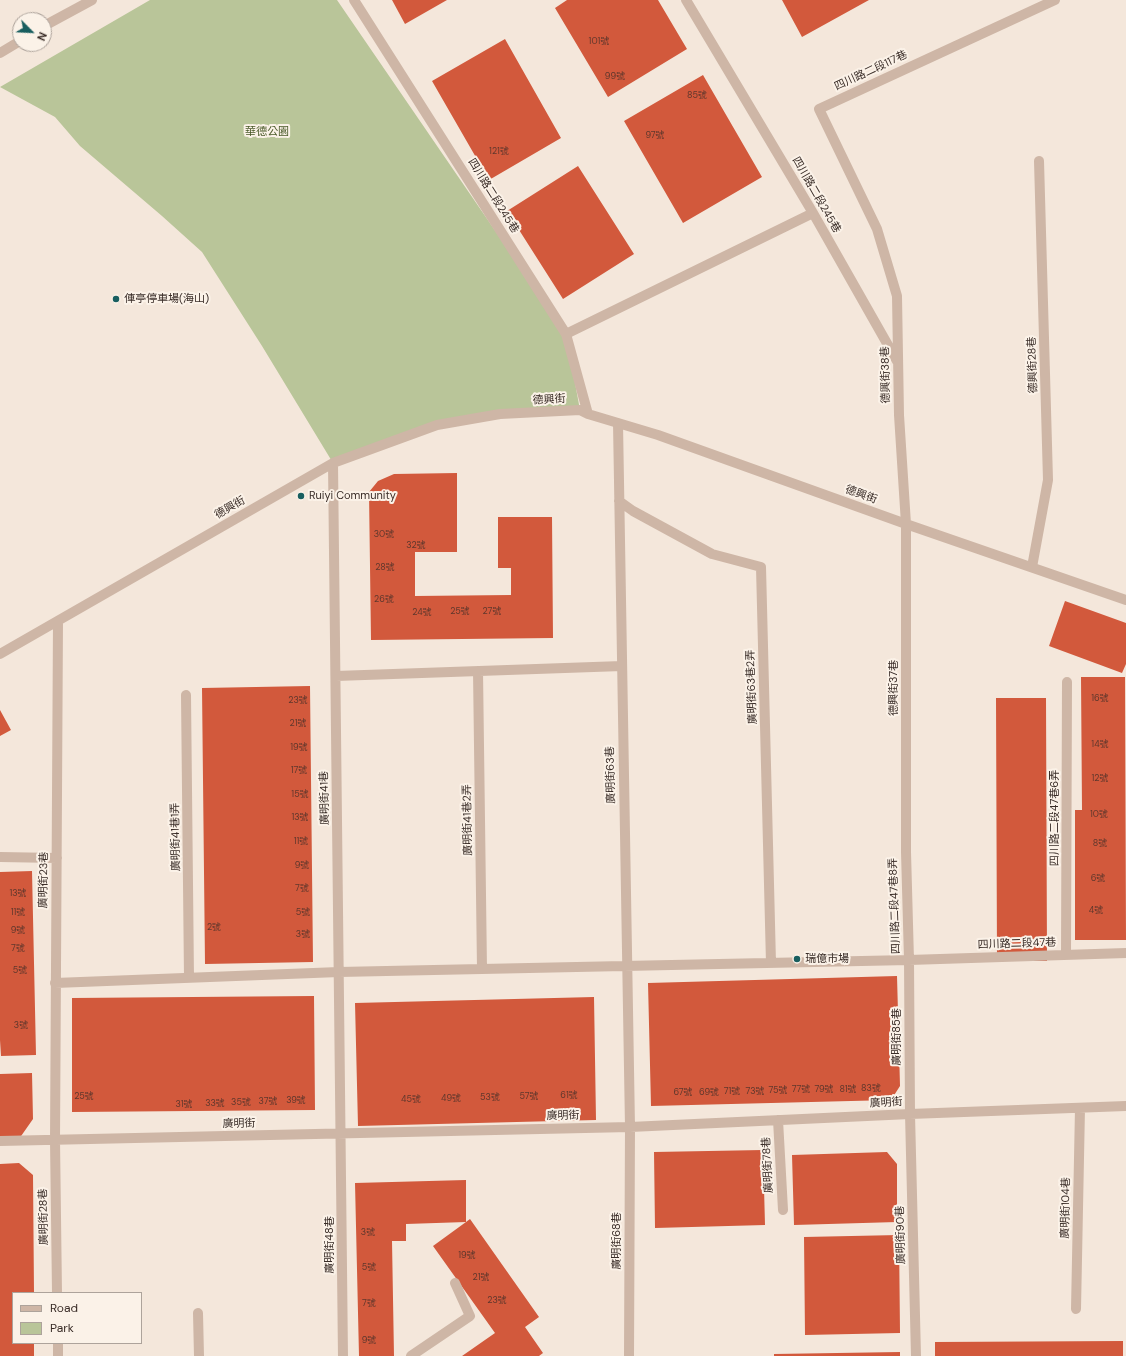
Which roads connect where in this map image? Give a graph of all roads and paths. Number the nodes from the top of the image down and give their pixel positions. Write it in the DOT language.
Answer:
graph roads {
  1 [pos="92,0"];
  2 [pos="354,0"];
  3 [pos="686,0"];
  4 [pos="1055,0"];
  5 [pos="52,22"];
  6 [pos="12,46"];
  7 [pos="0,53"];
  8 [pos="1040,161"];
  9 [pos="813,213"];
  10 [pos="878,229"];
  11 [pos="566,334"];
  12 [pos="898,362"];
  13 [pos="588,414"];
  14 [pos="618,423"];
  15 [pos="333,463"];
  16 [pos="619,501"];
  17 [pos="906,524"];
  18 [pos="1032,567"];
  19 [pos="1126,600"];
  20 [pos="58,621"];
  21 [pos="0,654"];
  22 [pos="622,666"];
  23 [pos="478,671"];
  24 [pos="336,676"];
  25 [pos="1067,682"];
  26 [pos="186,696"];
  27 [pos="906,852"];
  28 [pos="0,857"];
  29 [pos="56,858"];
  30 [pos="1126,953"];
  31 [pos="1066,955"];
  32 [pos="909,960"];
  33 [pos="771,963"];
  34 [pos="626,965"];
  35 [pos="482,969"];
  36 [pos="339,972"];
  37 [pos="189,978"];
  38 [pos="55,983"];
  39 [pos="1126,1106"];
  40 [pos="1080,1108"];
  41 [pos="910,1114"];
  42 [pos="778,1120"];
  43 [pos="630,1127"];
  44 [pos="341,1133"];
  45 [pos="55,1140"];
  46 [pos="0,1141"];
  47 [pos="783,1210"];
  48 [pos="454,1282"];
  49 [pos="57,1292"];
  50 [pos="1076,1309"];
  51 [pos="198,1313"];
  52 [pos="58,1344"];
  53 [pos="58,1356"];
  54 [pos="199,1356"];
  55 [pos="343,1356"];
  56 [pos="411,1356"];
  57 [pos="629,1356"];
  58 [pos="916,1356"];
  1 -- 5 [label="street"];
  2 -- 11 [label="street, 四川路二段245巷"];
  3 -- 9 [label="street, 四川路二段245巷"];
  4 -- 10 [label="street, 四川路二段117巷"];
  6 -- 7 [label="street"];
  8 -- 18 [label="street, 德興街28巷"];
  9 -- 11 [label="street"];
  9 -- 12 [label="street, 四川路二段245巷"];
  10 -- 12 [label="street, 德興街38巷"];
  11 -- 13 [label="street, 四川路二段245巷"];
  12 -- 17 [label="street, 德興街38巷"];
  13 -- 14 [label="street, 德興街"];
  13 -- 15 [label="street, 德興街"];
  14 -- 16 [label="street, 廣明街63巷"];
  14 -- 17 [label="street, 德興街"];
  15 -- 20 [label="street, 德興街"];
  15 -- 24 [label="street, 廣明街41巷"];
  16 -- 22 [label="street, 廣明街63巷"];
  16 -- 33 [label="street, 廣明街63巷2弄"];
  17 -- 18 [label="street, 德興街"];
  17 -- 27 [label="street, 德興街37巷"];
  18 -- 19 [label="street, 德興街"];
  20 -- 21 [label="street, 德興街"];
  20 -- 29 [label="street, 廣明街23巷"];
  22 -- 23 [label="street"];
  22 -- 34 [label="street, 廣明街63巷"];
  23 -- 24 [label="street"];
  23 -- 35 [label="street, 廣明街41巷2弄"];
  24 -- 36 [label="street, 廣明街41巷"];
  25 -- 31 [label="street, 四川路二段47巷6弄"];
  26 -- 37 [label="street, 廣明街41巷1弄"];
  27 -- 32 [label="street, 四川路二段47巷8弄"];
  28 -- 29 [label="street"];
  29 -- 38 [label="street, 廣明街23巷"];
  30 -- 31 [label="street, 四川路二段47巷"];
  31 -- 32 [label="street, 四川路二段47巷"];
  32 -- 33 [label="street"];
  32 -- 41 [label="street, 廣明街85巷"];
  33 -- 34 [label="street"];
  34 -- 35 [label="street"];
  34 -- 43 [label="street, 廣明街63巷"];
  35 -- 36 [label="street"];
  36 -- 37 [label="street"];
  36 -- 44 [label="street, 廣明街41巷"];
  37 -- 38 [label="street"];
  38 -- 45 [label="street, 廣明街23巷"];
  39 -- 40 [label="street, 廣明街"];
  40 -- 41 [label="street, 廣明街"];
  40 -- 50 [label="street, 廣明街104巷"];
  41 -- 42 [label="street, 廣明街"];
  41 -- 58 [label="street, 廣明街90巷"];
  42 -- 43 [label="street, 廣明街"];
  42 -- 47 [label="street, 廣明街78巷"];
  43 -- 44 [label="street, 廣明街"];
  43 -- 57 [label="street, 廣明街68巷"];
  44 -- 45 [label="street, 廣明街"];
  44 -- 55 [label="street, 廣明街48巷"];
  45 -- 46 [label="street, 廣明街"];
  45 -- 49 [label="street, 廣明街28巷"];
  48 -- 56 [label="street"];
  51 -- 54 [label="street"];
  52 -- 53 [label="street"];
}
